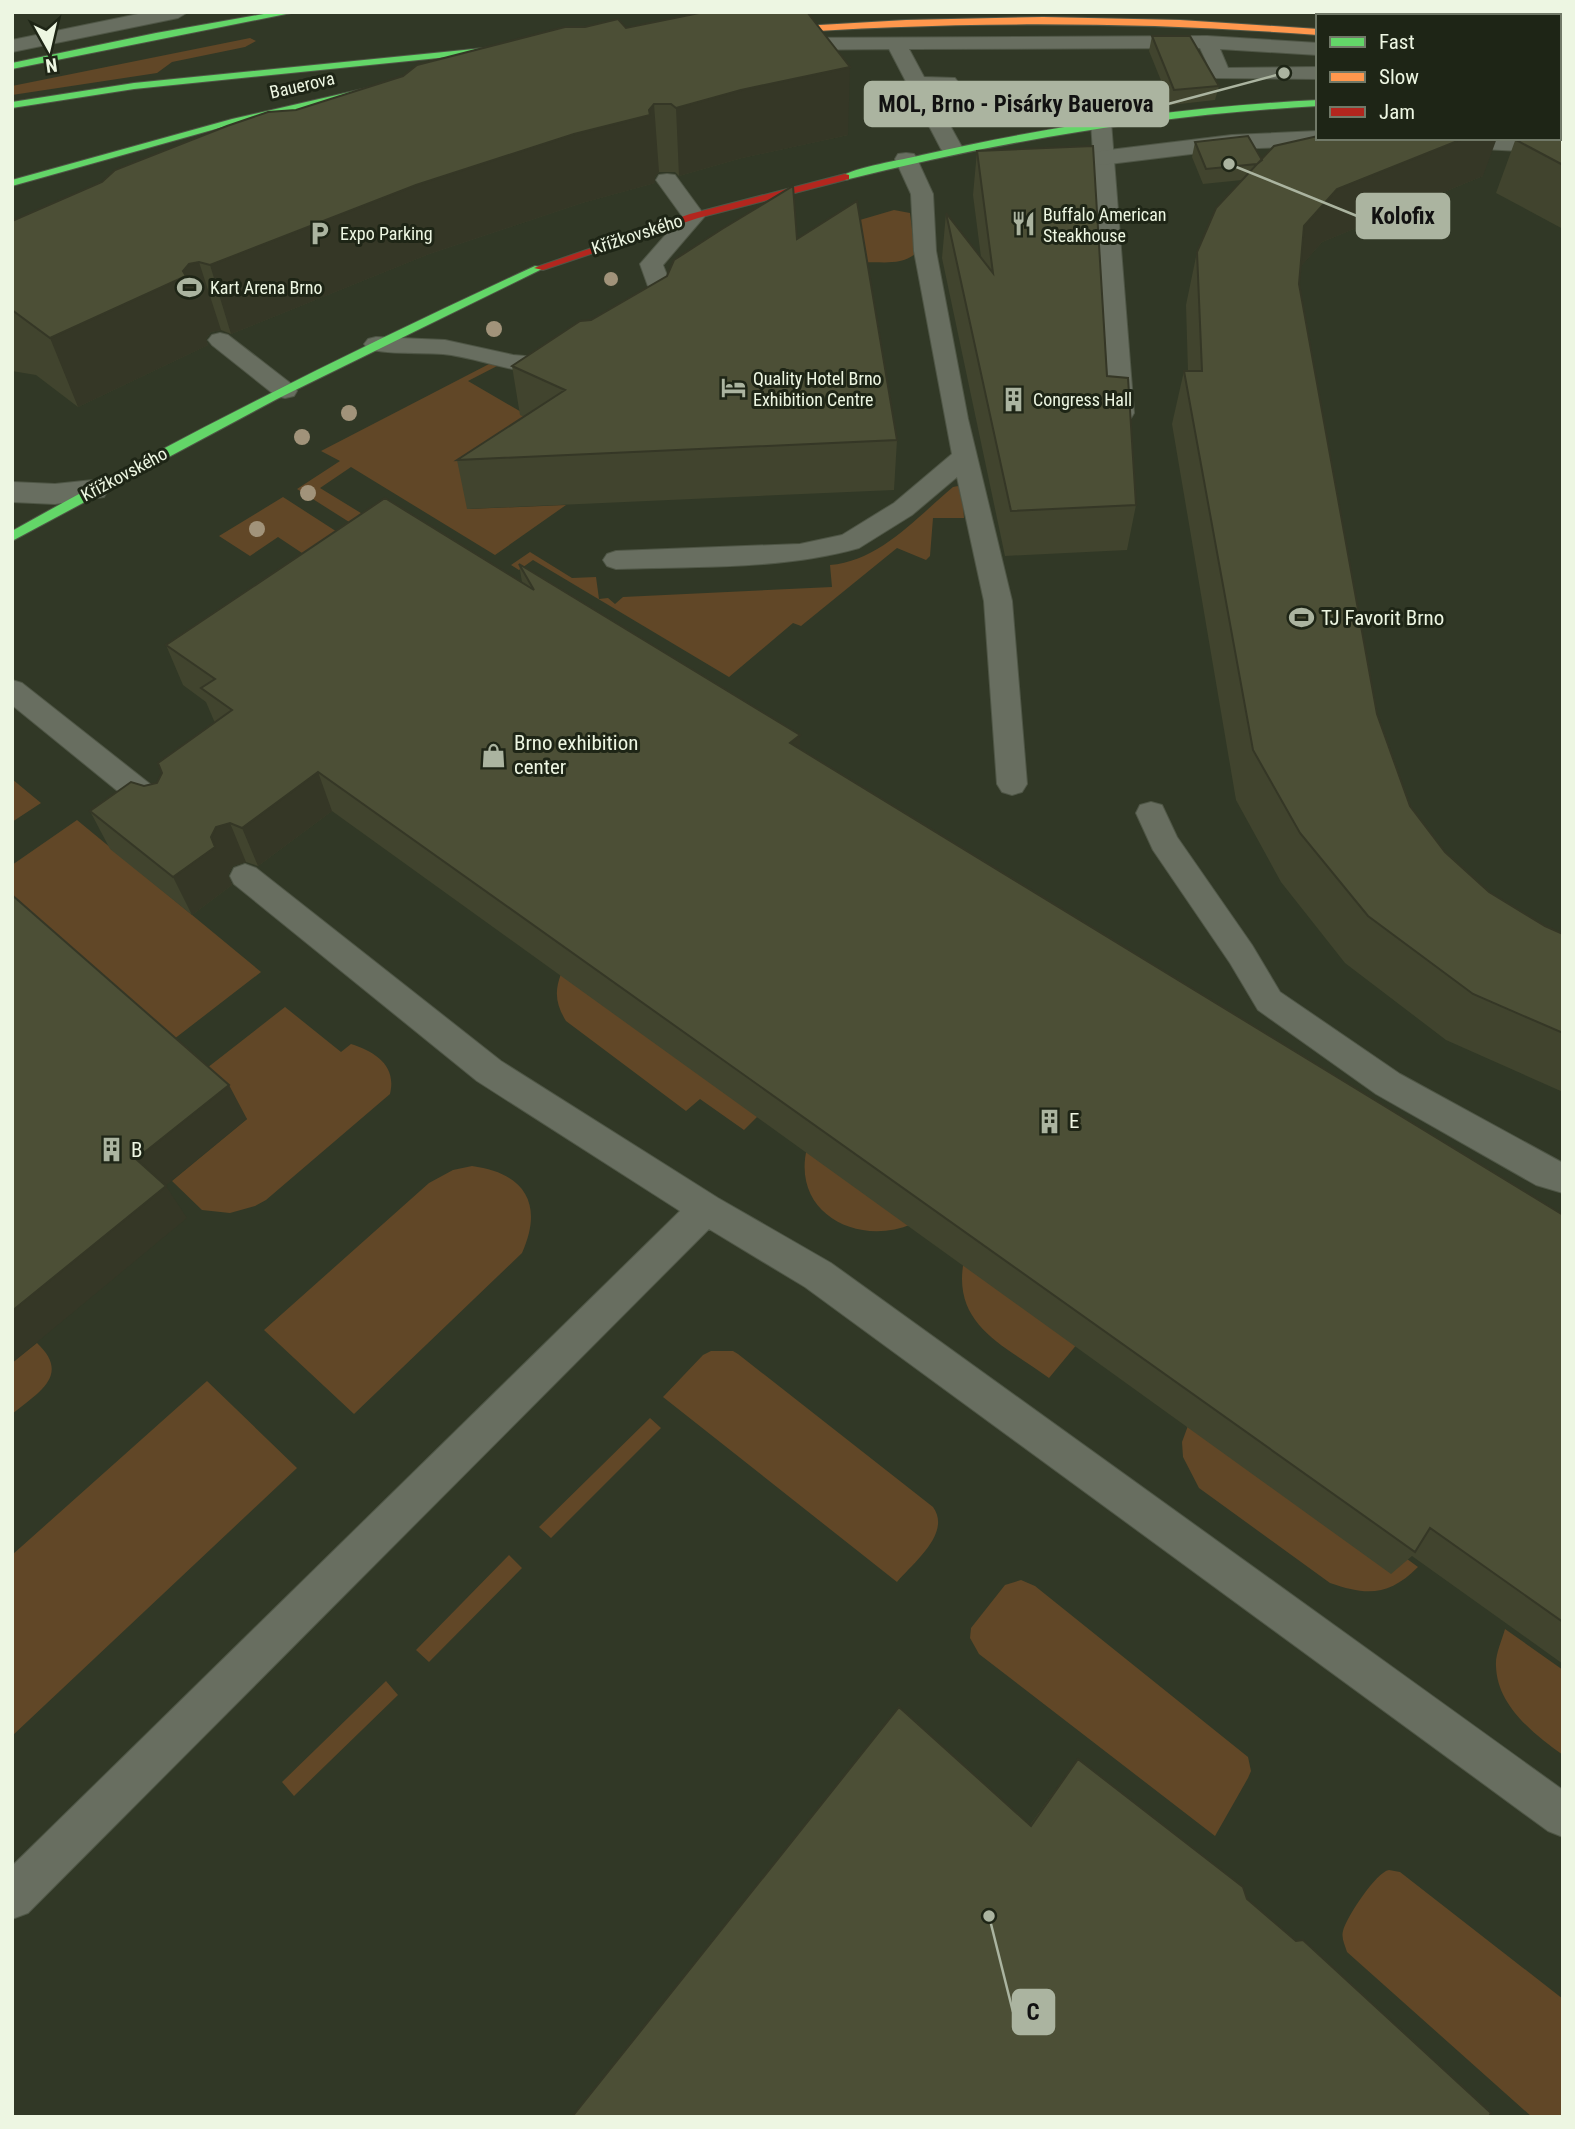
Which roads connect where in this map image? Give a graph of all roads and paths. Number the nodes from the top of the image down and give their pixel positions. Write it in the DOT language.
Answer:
graph roads {
  1 [pos="178,12"];
  2 [pos="292,12"];
  3 [pos="253,18"];
  4 [pos="1316,32"];
  5 [pos="757,39"];
  6 [pos="1207,42"];
  7 [pos="896,43"];
  8 [pos="12,46"];
  9 [pos="522,46"];
  10 [pos="1316,49"];
  11 [pos="510,64"];
  12 [pos="12,66"];
  13 [pos="484,67"];
  14 [pos="1316,73"];
  15 [pos="911,74"];
  16 [pos="947,74"];
  17 [pos="12,81"];
  18 [pos="404,83"];
  19 [pos="1316,103"];
  20 [pos="12,105"];
  21 [pos="1101,122"];
  22 [pos="1316,139"];
  23 [pos="1444,140"];
  24 [pos="1563,146"];
  25 [pos="952,149"];
  26 [pos="1101,158"];
  27 [pos="906,159"];
  28 [pos="667,180"];
  29 [pos="12,183"];
  30 [pos="694,216"];
  31 [pos="640,331"];
  32 [pos="220,340"];
  33 [pos="376,345"];
  34 [pos="587,362"];
  35 [pos="285,391"];
  36 [pos="1122,413"];
  37 [pos="963,458"];
  38 [pos="93,490"];
  39 [pos="12,492"];
  40 [pos="12,537"];
  41 [pos="616,561"];
  42 [pos="16,702"];
  43 [pos="1012,784"];
  44 [pos="163,811"];
  45 [pos="1151,813"];
  46 [pos="245,876"];
  47 [pos="1563,1178"];
  48 [pos="706,1209"];
  49 [pos="1563,1816"];
  50 [pos="12,1897"];
  1 -- 8 [label="lane"];
  2 -- 3 [label="main road"];
  3 -- 12 [label="main road"];
  3 -- 17 [label="main road"];
  4 -- 5 [label="main road"];
  5 -- 7 [label="lane"];
  6 -- 7 [label="lane"];
  6 -- 10 [label="lane"];
  6 -- 14 [label="lane"];
  7 -- 15 [label="lane"];
  9 -- 20 [label="main road"];
  11 -- 13 [label="lane"];
  15 -- 16 [label="lane"];
  15 -- 25 [label="lane"];
  18 -- 29 [label="main road, Bauerova"];
  19 -- 21 [label="main road, Křížkovského"];
  21 -- 25 [label="main road, Křížkovského"];
  21 -- 26 [label="lane"];
  22 -- 26 [label="street"];
  23 -- 24 [label="street"];
  25 -- 27 [label="main road, Křížkovského"];
  26 -- 36 [label="lane"];
  27 -- 30 [label="main road, Křížkovského"];
  27 -- 37 [label="lane"];
  28 -- 30 [label="lane"];
  30 -- 31 [label="lane"];
  30 -- 33 [label="main road, Křížkovského"];
  32 -- 35 [label="lane"];
  33 -- 34 [label="lane"];
  33 -- 35 [label="main road, Křížkovského"];
  35 -- 38 [label="main road, Křížkovského"];
  37 -- 41 [label="lane"];
  37 -- 43 [label="lane"];
  38 -- 39 [label="street"];
  38 -- 40 [label="main road, Křížkovského"];
  42 -- 44 [label="lane"];
  45 -- 47 [label="lane"];
  46 -- 48 [label="lane"];
  48 -- 49 [label="lane"];
  48 -- 50 [label="lane"];
}
